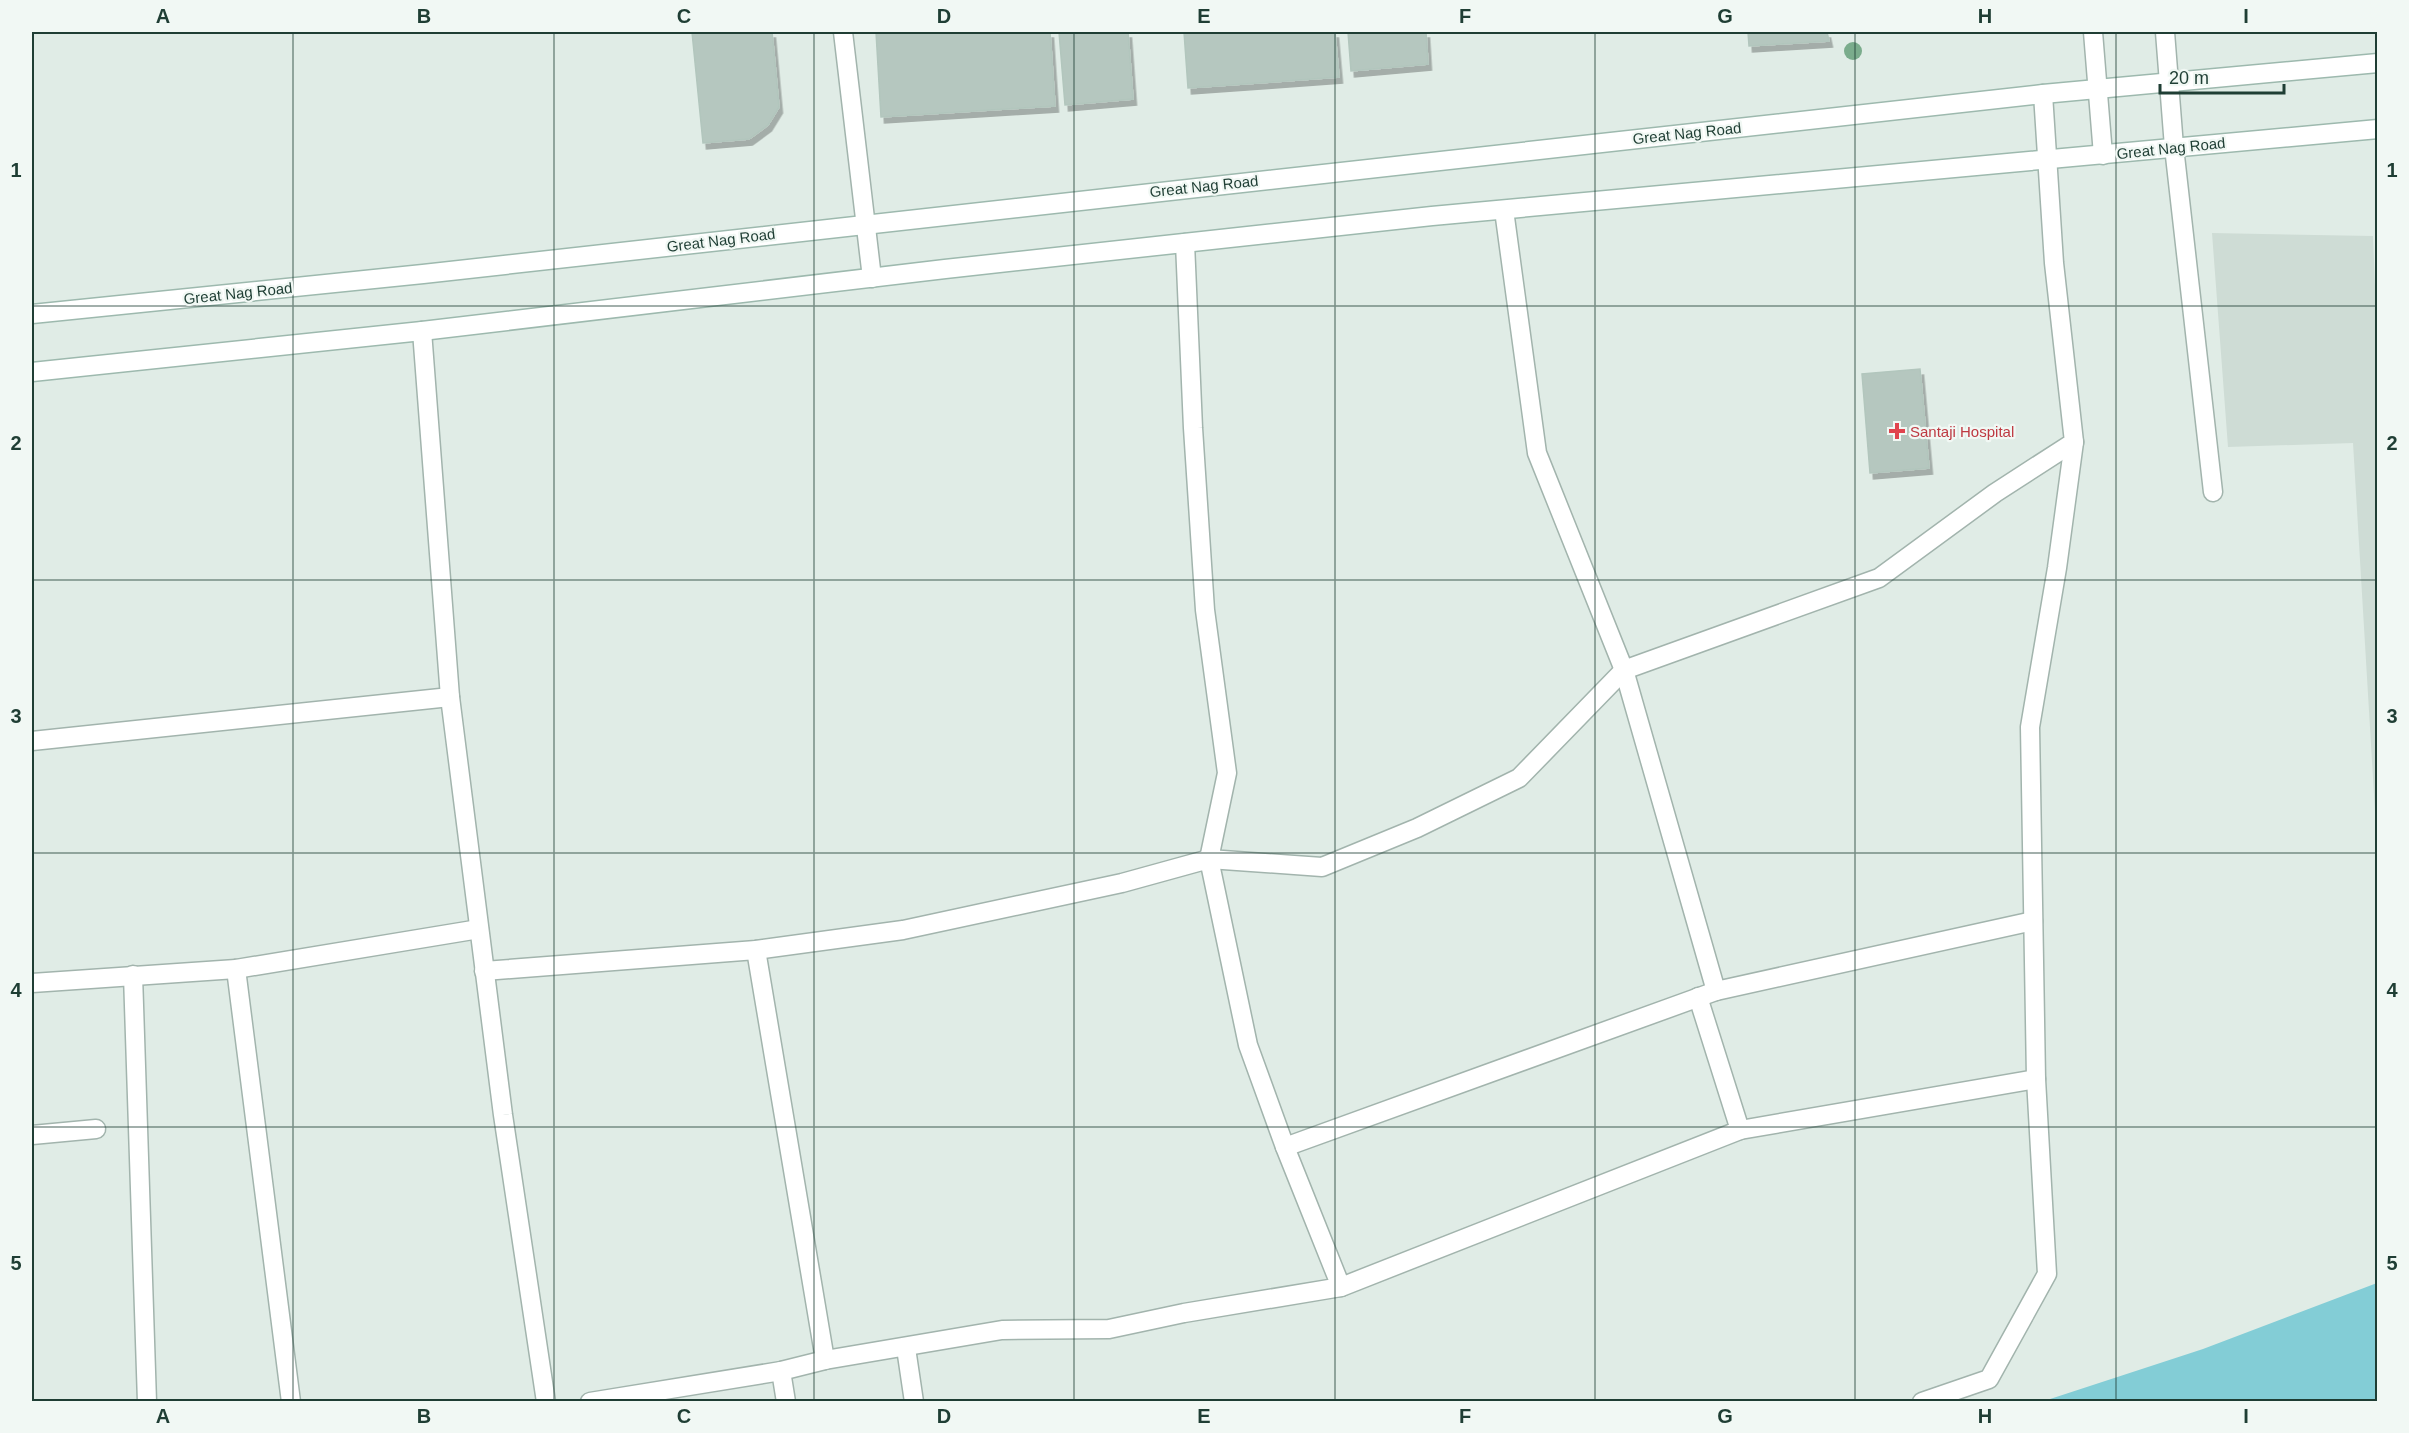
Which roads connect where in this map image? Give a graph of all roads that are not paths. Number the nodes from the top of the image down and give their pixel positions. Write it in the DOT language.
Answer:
graph roads {
  1 [pos="843,32"];
  2 [pos="2093,32"];
  3 [pos="2165,32"];
  4 [pos="2378,63"];
  5 [pos="2169,83"];
  6 [pos="2097,88"];
  7 [pos="2043,94"];
  8 [pos="2378,129"];
  9 [pos="2174,147"];
  10 [pos="2103,154"];
  11 [pos="2047,160"];
  12 [pos="1504,210"];
  13 [pos="866,224"];
  14 [pos="1185,243"];
  15 [pos="872,278"];
  16 [pos="32,314"];
  17 [pos="422,331"];
  18 [pos="32,372"];
  19 [pos="2074,442"];
  20 [pos="2213,492"];
  21 [pos="1624,670"];
  22 [pos="450,697"];
  23 [pos="32,741"];
  24 [pos="1209,859"];
  25 [pos="2033,921"];
  26 [pos="479,928"];
  27 [pos="756,950"];
  28 [pos="236,969"];
  29 [pos="484,970"];
  30 [pos="134,975"];
  31 [pos="32,982"];
  32 [pos="1716,991"];
  33 [pos="1698,997"];
  34 [pos="2036,1079"];
  35 [pos="96,1129"];
  36 [pos="1740,1130"];
  37 [pos="32,1135"];
  38 [pos="1285,1147"];
  39 [pos="1341,1287"];
  40 [pos="906,1348"];
  41 [pos="825,1360"];
  42 [pos="781,1371"];
  43 [pos="147,1401"];
  44 [pos="291,1401"];
  45 [pos="546,1401"];
  46 [pos="590,1401"];
  47 [pos="786,1401"];
  48 [pos="914,1401"];
  49 [pos="1922,1401"];
  1 -- 13 [label="street"];
  2 -- 6 [label="street"];
  3 -- 5 [label="street"];
  4 -- 5 [label="street, Great Nag Road"];
  5 -- 6 [label="street, Great Nag Road"];
  5 -- 9 [label="street"];
  6 -- 7 [label="street, Great Nag Road"];
  6 -- 10 [label="street"];
  7 -- 11 [label="street"];
  7 -- 13 [label="street, Great Nag Road"];
  8 -- 9 [label="street, Great Nag Road"];
  9 -- 10 [label="street, Great Nag Road"];
  9 -- 20 [label="street"];
  10 -- 11 [label="street, Great Nag Road"];
  11 -- 12 [label="street, Great Nag Road"];
  11 -- 19 [label="street"];
  12 -- 14 [label="street, Great Nag Road"];
  12 -- 21 [label="street"];
  13 -- 15 [label="street"];
  13 -- 16 [label="street, Great Nag Road"];
  14 -- 15 [label="street, Great Nag Road"];
  14 -- 24 [label="street"];
  15 -- 17 [label="street, Great Nag Road"];
  17 -- 18 [label="street, Great Nag Road"];
  17 -- 22 [label="street"];
  19 -- 21 [label="street"];
  19 -- 25 [label="street"];
  21 -- 24 [label="street"];
  21 -- 32 [label="street"];
  22 -- 23 [label="street"];
  22 -- 26 [label="street"];
  24 -- 27 [label="street"];
  24 -- 38 [label="street"];
  25 -- 32 [label="street"];
  25 -- 34 [label="street"];
  26 -- 28 [label="street"];
  26 -- 29 [label="street"];
  27 -- 29 [label="street"];
  27 -- 41 [label="street"];
  28 -- 30 [label="street"];
  28 -- 44 [label="street"];
  29 -- 45 [label="street"];
  30 -- 31 [label="street"];
  30 -- 43 [label="street"];
  32 -- 33 [label="street"];
  33 -- 36 [label="street"];
  33 -- 38 [label="street"];
  34 -- 36 [label="street"];
  34 -- 49 [label="street"];
  35 -- 37 [label="street"];
  36 -- 39 [label="street"];
  38 -- 39 [label="street"];
  39 -- 40 [label="street"];
  40 -- 41 [label="street"];
  40 -- 48 [label="street"];
  41 -- 42 [label="street"];
  42 -- 46 [label="street"];
  42 -- 47 [label="street"];
}
